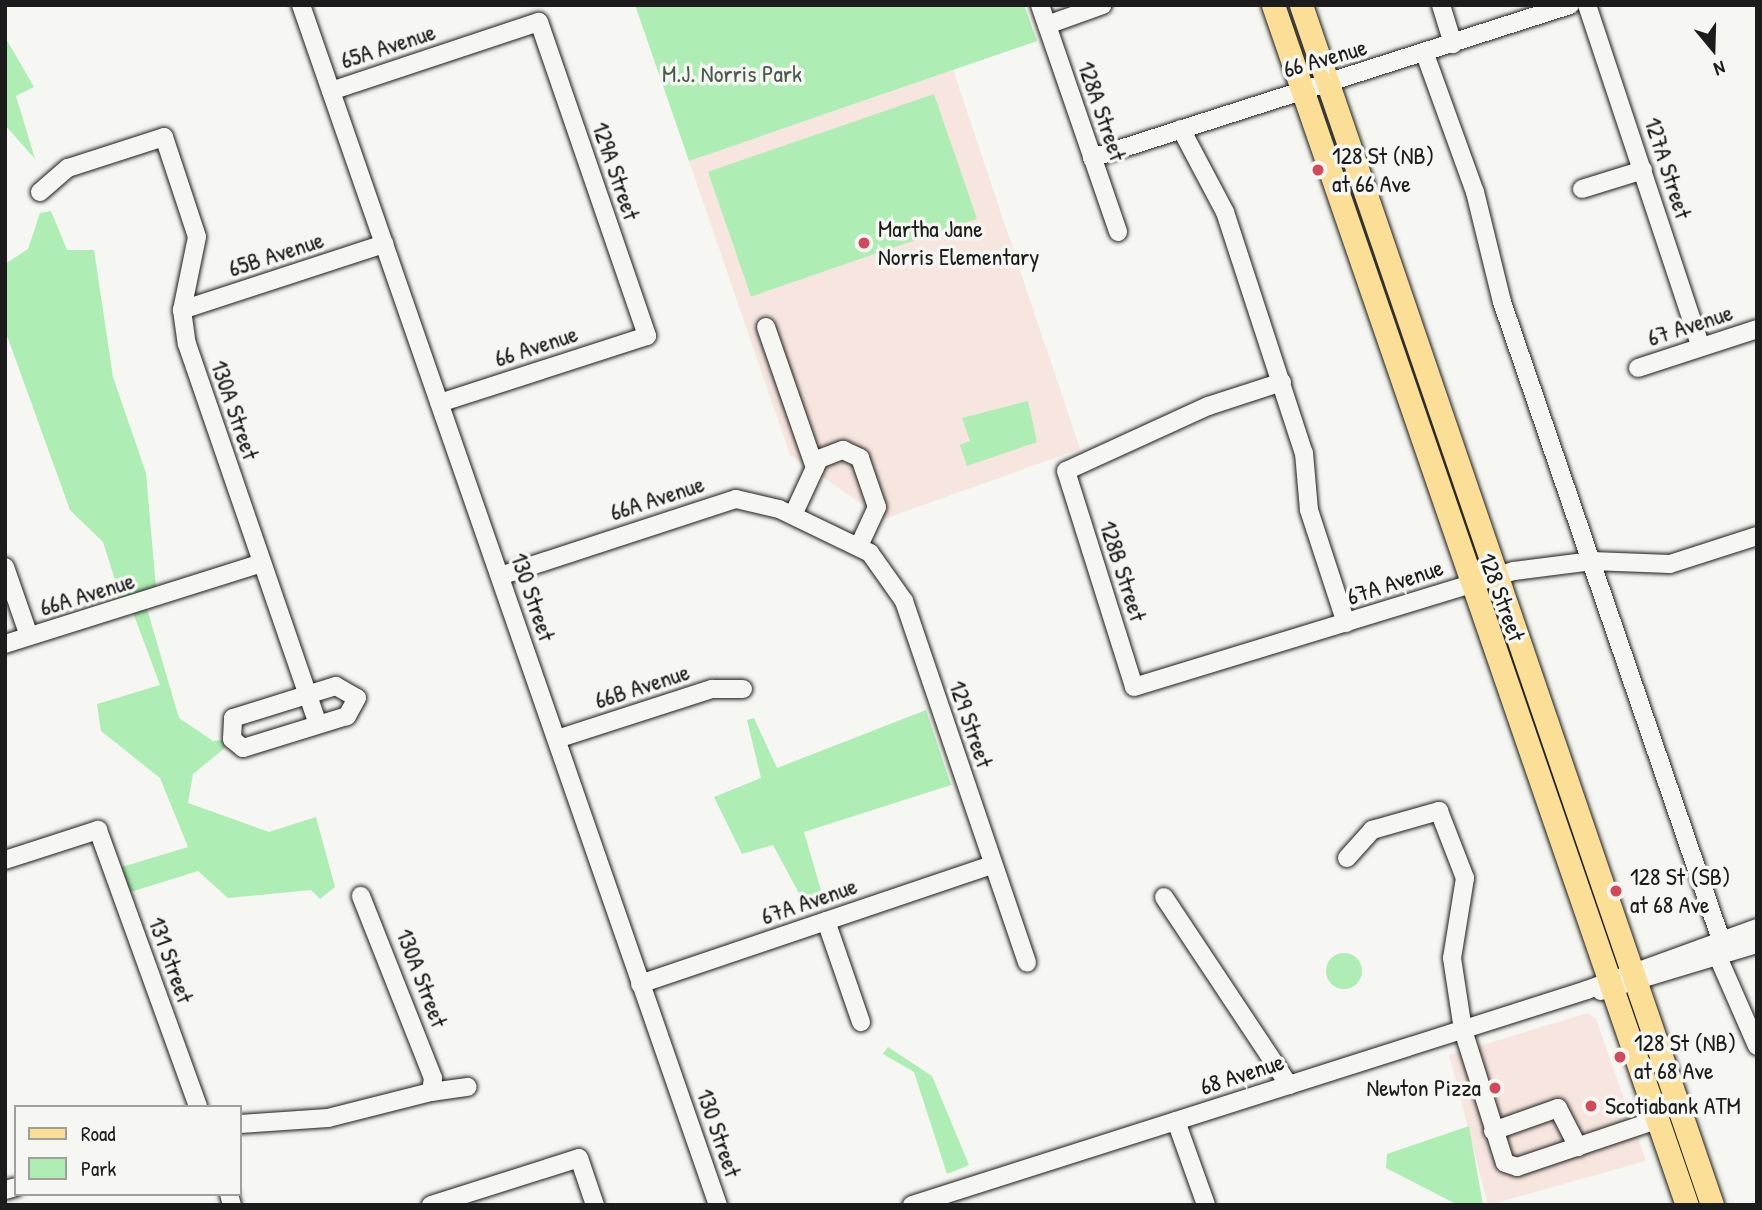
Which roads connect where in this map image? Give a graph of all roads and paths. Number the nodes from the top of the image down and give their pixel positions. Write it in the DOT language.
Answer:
graph roads {
  1 [pos="301,5"];
  2 [pos="1040,5"];
  3 [pos="1103,5"];
  4 [pos="1273,5"];
  5 [pos="1301,5"];
  6 [pos="1441,5"];
  7 [pos="1570,5"];
  8 [pos="1587,5"];
  9 [pos="539,22"];
  10 [pos="1047,25"];
  11 [pos="1453,44"];
  12 [pos="1425,54"];
  13 [pos="1329,85"];
  14 [pos="1301,89"];
  15 [pos="331,91"];
  16 [pos="1181,129"];
  17 [pos="1092,158"];
  18 [pos="1643,170"];
  19 [pos="1582,189"];
  20 [pos="40,192"];
  21 [pos="1118,232"];
  22 [pos="384,244"];
  23 [pos="182,310"];
  24 [pos="766,327"];
  25 [pos="1757,329"];
  26 [pos="647,336"];
  27 [pos="1701,347"];
  28 [pos="1638,368"];
  29 [pos="1282,382"];
  30 [pos="440,403"];
  31 [pos="815,468"];
  32 [pos="793,515"];
  33 [pos="828,531"];
  34 [pos="1757,537"];
  35 [pos="859,546"];
  36 [pos="1592,561"];
  37 [pos="262,563"];
  38 [pos="5,567"];
  39 [pos="500,576"];
  40 [pos="1494,577"];
  41 [pos="1469,584"];
  42 [pos="1346,623"];
  43 [pos="29,636"];
  44 [pos="5,644"];
  45 [pos="1134,687"];
  46 [pos="743,689"];
  47 [pos="307,694"];
  48 [pos="318,724"];
  49 [pos="557,739"];
  50 [pos="1347,858"];
  51 [pos="5,860"];
  52 [pos="992,865"];
  53 [pos="361,896"];
  54 [pos="1164,897"];
  55 [pos="826,921"];
  56 [pos="1757,928"];
  57 [pos="1757,944"];
  58 [pos="1720,949"];
  59 [pos="1027,963"];
  60 [pos="1633,978"];
  61 [pos="640,984"];
  62 [pos="1611,986"];
  63 [pos="861,1022"];
  64 [pos="1463,1030"];
  65 [pos="1757,1046"];
  66 [pos="432,1085"];
  67 [pos="1289,1085"];
  68 [pos="468,1087"];
  69 [pos="197,1105"];
  70 [pos="1657,1120"];
  71 [pos="1176,1121"];
  72 [pos="242,1124"];
  73 [pos="1493,1131"];
  74 [pos="1578,1147"];
  75 [pos="962,1197"];
  76 [pos="432,1205"];
  77 [pos="595,1205"];
  78 [pos="718,1205"];
  79 [pos="912,1205"];
  80 [pos="1206,1205"];
  81 [pos="1687,1205"];
  82 [pos="1712,1205"];
  1 -- 15 [label="street, 130 Street"];
  2 -- 10 [label="street, 128A Street"];
  3 -- 10 [label="street"];
  4 -- 14 [label="main road, 128 Street"];
  5 -- 13 [label="main road, 128 Street"];
  6 -- 11 [label="street"];
  7 -- 11 [label="street, 66 Avenue"];
  8 -- 18 [label="street, 127A Street"];
  9 -- 15 [label="street, 65A Avenue"];
  9 -- 26 [label="street, 129A Street"];
  10 -- 17 [label="street, 128A Street"];
  11 -- 12 [label="street, 66 Avenue"];
  12 -- 13 [label="street, 66 Avenue"];
  12 -- 36 [label="street"];
  13 -- 14 [label="street, 66 Avenue"];
  13 -- 40 [label="main road, 128 Street"];
  14 -- 16 [label="street, 66 Avenue"];
  14 -- 41 [label="main road, 128 Street"];
  15 -- 22 [label="street, 130 Street"];
  16 -- 17 [label="street, 66 Avenue"];
  16 -- 29 [label="street"];
  17 -- 21 [label="street, 128A Street"];
  18 -- 19 [label="street"];
  18 -- 27 [label="street, 127A Street"];
  20 -- 23 [label="street, 130A Street"];
  22 -- 23 [label="street, 65B Avenue"];
  22 -- 30 [label="street, 130 Street"];
  23 -- 37 [label="street, 130A Street"];
  24 -- 31 [label="street"];
  25 -- 27 [label="street, 67 Avenue"];
  26 -- 30 [label="street, 66 Avenue"];
  27 -- 28 [label="street, 67 Avenue"];
  29 -- 42 [label="street"];
  29 -- 45 [label="street, 128B Street"];
  30 -- 39 [label="street, 130 Street"];
  31 -- 32 [label="street"];
  31 -- 35 [label="street"];
  32 -- 33 [label="street, 66A Avenue"];
  32 -- 39 [label="street, 66A Avenue"];
  33 -- 35 [label="street, 129 Street"];
  34 -- 36 [label="street, 67A Avenue"];
  35 -- 52 [label="street, 129 Street"];
  36 -- 40 [label="street, 67A Avenue"];
  36 -- 58 [label="street"];
  37 -- 43 [label="street, 66A Avenue"];
  37 -- 47 [label="street, 130A Street"];
  38 -- 43 [label="street"];
  39 -- 49 [label="street, 130 Street"];
  40 -- 41 [label="street, 67A Avenue"];
  40 -- 60 [label="main road, 128 Street"];
  41 -- 42 [label="street, 67A Avenue"];
  41 -- 62 [label="main road, 128 Street"];
  42 -- 45 [label="street, 67A Avenue"];
  43 -- 44 [label="street, 66A Avenue"];
  46 -- 49 [label="street, 66B Avenue"];
  47 -- 48 [label="street, 130A Street"];
  47 -- 48 [label="street"];
  47 -- 48 [label="street"];
  49 -- 61 [label="street, 130 Street"];
  50 -- 64 [label="street"];
  51 -- 69 [label="street, 131 Street"];
  52 -- 55 [label="street, 67A Avenue"];
  52 -- 59 [label="street, 129 Street"];
  53 -- 66 [label="street, 130A Street"];
  54 -- 67 [label="street"];
  55 -- 61 [label="street, 67A Avenue"];
  55 -- 63 [label="street"];
  56 -- 58 [label="street, 68 Avenue"];
  57 -- 58 [label="street, 68 Avenue"];
  58 -- 60 [label="street, 68 Avenue"];
  58 -- 65 [label="street"];
  60 -- 62 [label="street, 68 Avenue"];
  60 -- 82 [label="main road, 128 Street"];
  61 -- 78 [label="street, 130 Street"];
  62 -- 64 [label="street, 68 Avenue"];
  62 -- 70 [label="main road, 128 Street"];
  64 -- 67 [label="street, 68 Avenue"];
  64 -- 73 [label="street"];
  66 -- 68 [label="street"];
  66 -- 72 [label="street"];
  67 -- 71 [label="street, 68 Avenue"];
  70 -- 74 [label="street"];
  70 -- 81 [label="main road, 128 Street"];
  71 -- 75 [label="street, 68 Avenue"];
  71 -- 80 [label="street"];
  73 -- 74 [label="street"];
  73 -- 74 [label="street"];
  75 -- 79 [label="street, 68 Avenue"];
  76 -- 77 [label="street"];
}
